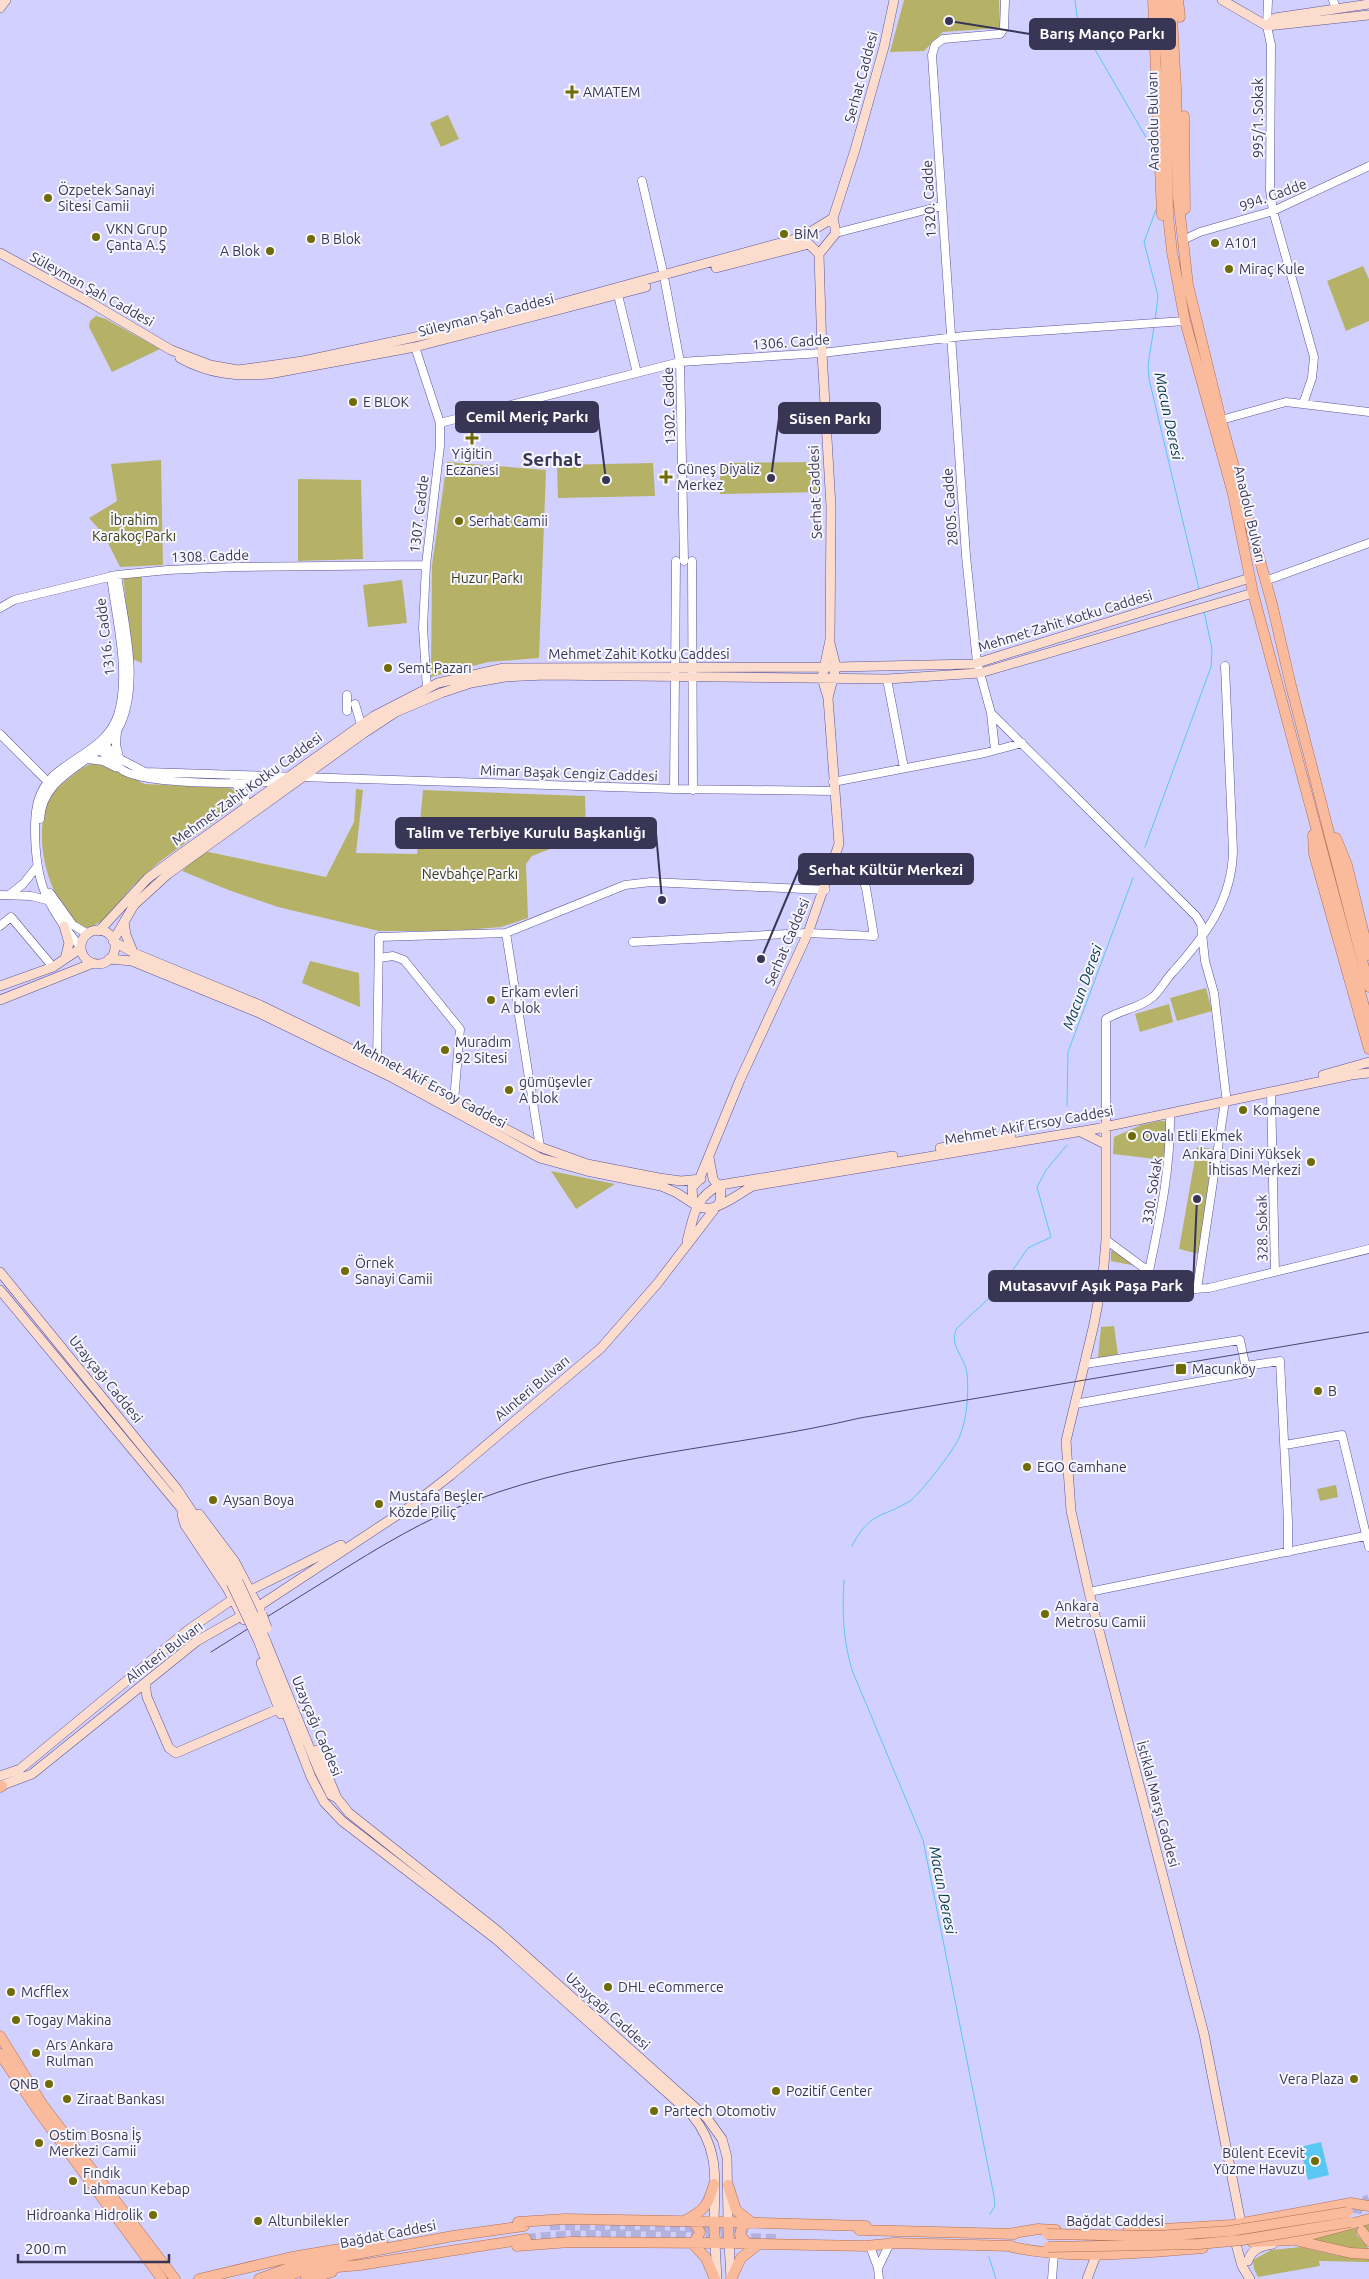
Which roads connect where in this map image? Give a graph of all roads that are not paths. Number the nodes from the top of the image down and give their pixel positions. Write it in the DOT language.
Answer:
graph roads {
  1 [pos="6,0"];
  2 [pos="894,0"];
  3 [pos="1005,0"];
  4 [pos="1153,0"];
  5 [pos="1161,0"];
  6 [pos="1174,0"];
  7 [pos="1268,0"];
  8 [pos="1225,1"];
  9 [pos="1369,4"];
  10 [pos="0,8"];
  11 [pos="1335,9"];
  12 [pos="1369,15"];
  13 [pos="1267,26"];
  14 [pos="1369,166"];
  15 [pos="642,181"];
  16 [pos="941,206"];
  17 [pos="1273,211"];
  18 [pos="833,218"];
  19 [pos="836,233"];
  20 [pos="805,240"];
  21 [pos="1182,240"];
  22 [pos="1172,252"];
  23 [pos="0,253"];
  24 [pos="819,254"];
  25 [pos="665,279"];
  26 [pos="618,295"];
  27 [pos="1185,321"];
  28 [pos="952,338"];
  29 [pos="415,347"];
  30 [pos="171,350"];
  31 [pos="822,353"];
  32 [pos="680,362"];
  33 [pos="637,373"];
  34 [pos="1303,404"];
  35 [pos="1369,412"];
  36 [pos="1221,420"];
  37 [pos="440,423"];
  38 [pos="1369,544"];
  39 [pos="684,561"];
  40 [pos="426,565"];
  41 [pos="114,576"];
  42 [pos="1250,578"];
  43 [pos="1265,581"];
  44 [pos="1253,593"];
  45 [pos="0,608"];
  46 [pos="830,640"];
  47 [pos="977,662"];
  48 [pos="1225,666"];
  49 [pos="823,667"];
  50 [pos="836,667"];
  51 [pos="675,672"];
  52 [pos="692,672"];
  53 [pos="980,673"];
  54 [pos="822,678"];
  55 [pos="835,678"];
  56 [pos="887,679"];
  57 [pos="427,689"];
  58 [pos="347,695"];
  59 [pos="828,698"];
  60 [pos="346,711"];
  61 [pos="991,713"];
  62 [pos="371,723"];
  63 [pos="362,729"];
  64 [pos="117,730"];
  65 [pos="0,734"];
  66 [pos="1022,743"];
  67 [pos="101,746"];
  68 [pos="995,750"];
  69 [pos="88,759"];
  70 [pos="120,759"];
  71 [pos="323,763"];
  72 [pos="904,768"];
  73 [pos="123,770"];
  74 [pos="303,777"];
  75 [pos="324,777"];
  76 [pos="285,778"];
  77 [pos="233,782"];
  78 [pos="50,784"];
  79 [pos="833,786"];
  80 [pos="674,790"];
  81 [pos="693,790"];
  82 [pos="247,806"];
  83 [pos="1324,810"];
  84 [pos="834,861"];
  85 [pos="36,868"];
  86 [pos="825,890"];
  87 [pos="0,895"];
  88 [pos="9,895"];
  89 [pos="47,900"];
  90 [pos="124,922"];
  91 [pos="0,926"];
  92 [pos="64,926"];
  93 [pos="99,931"];
  94 [pos="506,933"];
  95 [pos="808,933"];
  96 [pos="88,934"];
  97 [pos="1203,937"];
  98 [pos="113,941"];
  99 [pos="632,942"];
  100 [pos="81,948"];
  101 [pos="134,953"];
  102 [pos="1369,955"];
  103 [pos="380,958"];
  104 [pos="66,959"];
  105 [pos="110,959"];
  106 [pos="94,964"];
  107 [pos="53,967"];
  108 [pos="0,986"];
  109 [pos="1369,988"];
  110 [pos="0,1002"];
  111 [pos="1368,1028"];
  112 [pos="1369,1049"];
  113 [pos="1369,1062"];
  114 [pos="376,1066"];
  115 [pos="1369,1073"];
  116 [pos="1271,1092"];
  117 [pos="1226,1098"];
  118 [pos="452,1106"];
  119 [pos="1170,1113"];
  120 [pos="1107,1124"];
  121 [pos="1096,1130"];
  122 [pos="1105,1144"];
  123 [pos="540,1147"];
  124 [pos="709,1156"];
  125 [pos="540,1158"];
  126 [pos="699,1180"];
  127 [pos="658,1182"];
  128 [pos="716,1182"];
  129 [pos="696,1206"];
  130 [pos="714,1207"];
  131 [pos="1106,1240"];
  132 [pos="685,1246"];
  133 [pos="1369,1249"];
  134 [pos="1149,1271"];
  135 [pos="0,1272"];
  136 [pos="1275,1272"];
  137 [pos="1198,1289"];
  138 [pos="0,1290"];
  139 [pos="1085,1364"];
  140 [pos="1245,1366"];
  141 [pos="1075,1404"];
  142 [pos="1285,1445"];
  143 [pos="184,1506"];
  144 [pos="374,1528"];
  145 [pos="1365,1536"];
  146 [pos="1369,1548"];
  147 [pos="1288,1552"];
  148 [pos="252,1590"];
  149 [pos="1089,1592"];
  150 [pos="233,1599"];
  151 [pos="260,1610"];
  152 [pos="244,1619"];
  153 [pos="258,1639"];
  154 [pos="142,1686"];
  155 [pos="278,1709"];
  156 [pos="306,1763"];
  157 [pos="1,1784"];
  158 [pos="337,1798"];
  159 [pos="0,2036"];
  160 [pos="0,2054"];
  161 [pos="714,2184"];
  162 [pos="728,2185"];
  163 [pos="714,2204"];
  164 [pos="728,2204"];
  165 [pos="1369,2207"];
  166 [pos="1349,2217"];
  167 [pos="1369,2219"];
  168 [pos="1254,2221"];
  169 [pos="689,2222"];
  170 [pos="714,2222"];
  171 [pos="728,2222"];
  172 [pos="751,2223"];
  173 [pos="1237,2224"];
  174 [pos="524,2226"];
  175 [pos="1219,2226"];
  176 [pos="483,2230"];
  177 [pos="860,2230"];
  178 [pos="897,2231"];
  179 [pos="1362,2231"];
  180 [pos="1008,2234"];
  181 [pos="453,2236"];
  182 [pos="526,2239"];
  183 [pos="1291,2240"];
  184 [pos="1369,2241"];
  185 [pos="1256,2242"];
  186 [pos="693,2243"];
  187 [pos="715,2243"];
  188 [pos="729,2243"];
  189 [pos="1240,2243"];
  190 [pos="483,2244"];
  191 [pos="753,2244"];
  192 [pos="865,2244"];
  193 [pos="893,2244"];
  194 [pos="1221,2246"];
  195 [pos="1051,2250"];
  196 [pos="1097,2253"];
  197 [pos="1369,2254"];
  198 [pos="1248,2261"];
  199 [pos="337,2262"];
  200 [pos="360,2265"];
  201 [pos="878,2268"];
  202 [pos="1249,2277"];
  203 [pos="223,2278"];
  204 [pos="162,2279"];
  205 [pos="175,2279"];
  206 [pos="199,2279"];
  207 [pos="259,2279"];
  208 [pos="278,2279"];
  209 [pos="306,2279"];
  210 [pos="716,2279"];
  211 [pos="731,2279"];
  212 [pos="879,2279"];
  213 [pos="1052,2279"];
  214 [pos="1087,2279"];
  1 -- 10 [label="main road"];
  2 -- 18 [label="main road, Serhat Caddesi"];
  3 -- 16 [label="street, 1320. Cadde"];
  4 -- 22 [label="main road"];
  5 -- 22 [label="main road, Anadolu Bulvarı"];
  6 -- 21 [label="main road, Anadolu Bulvarı"];
  7 -- 13 [label="street, 995/1. Sokak"];
  8 -- 13 [label="main road"];
  9 -- 11 [label="main road"];
  11 -- 12 [label="main road"];
  11 -- 13 [label="main road"];
  13 -- 17 [label="street, 995/1. Sokak"];
  14 -- 17 [label="street, 994. Cadde"];
  15 -- 25 [label="street, 1302. Cadde"];
  16 -- 19 [label="street"];
  16 -- 28 [label="street, 1320. Cadde"];
  17 -- 21 [label="street, 994. Cadde"];
  17 -- 34 [label="street, 995/1. Sokak"];
  18 -- 19 [label="main road, Serhat Caddesi"];
  18 -- 20 [label="main road"];
  19 -- 24 [label="main road"];
  20 -- 24 [label="main road"];
  20 -- 25 [label="main road, Süleyman Şah Caddesi"];
  21 -- 36 [label="main road, Anadolu Bulvarı"];
  22 -- 27 [label="main road, Anadolu Bulvarı"];
  23 -- 30 [label="main road, Süleyman Şah Caddesi"];
  24 -- 31 [label="main road, Serhat Caddesi"];
  25 -- 26 [label="main road, Süleyman Şah Caddesi"];
  25 -- 30 [label="main road, Süleyman Şah Caddesi"];
  25 -- 32 [label="street, 1302. Cadde"];
  26 -- 29 [label="main road, Süleyman Şah Caddesi"];
  26 -- 33 [label="street"];
  27 -- 28 [label="street, 1306. Cadde"];
  27 -- 42 [label="main road, Anadolu Bulvarı"];
  28 -- 31 [label="street, 1306. Cadde"];
  28 -- 47 [label="street, 2805. Cadde"];
  29 -- 30 [label="main road, Süleyman Şah Caddesi"];
  29 -- 37 [label="street, 1307. Cadde"];
  31 -- 32 [label="street, 1306. Cadde"];
  31 -- 46 [label="main road, Serhat Caddesi"];
  32 -- 33 [label="street, 1306. Cadde"];
  32 -- 39 [label="street, 1302. Cadde"];
  33 -- 37 [label="street, 1306. Cadde"];
  34 -- 35 [label="street"];
  34 -- 36 [label="street"];
  36 -- 43 [label="main road, Anadolu Bulvarı"];
  37 -- 40 [label="street, 1307. Cadde"];
  38 -- 43 [label="street"];
  39 -- 51 [label="street, 1302. Cadde"];
  39 -- 52 [label="street, 1302. Cadde"];
  40 -- 41 [label="street, 1308. Cadde"];
  40 -- 57 [label="street, 1307. Cadde"];
  41 -- 45 [label="street, 1308. Cadde"];
  41 -- 64 [label="street, 1316. Cadde"];
  41 -- 67 [label="street, 1316. Cadde"];
  42 -- 44 [label="main road, Anadolu Bulvarı"];
  42 -- 47 [label="main road, Mehmet Zahit Kotku Caddesi"];
  43 -- 83 [label="main road, Anadolu Bulvarı"];
  44 -- 53 [label="main road, Mehmet Zahit Kotku Caddesi"];
  44 -- 111 [label="main road, Anadolu Bulvarı"];
  46 -- 49 [label="main road, Serhat Caddesi"];
  46 -- 50 [label="main road, Serhat Caddesi"];
  47 -- 50 [label="main road, Mehmet Zahit Kotku Caddesi"];
  47 -- 53 [label="street, 2805. Cadde"];
  48 -- 97 [label="street"];
  49 -- 50 [label="main road, Mehmet Zahit Kotku Caddesi"];
  49 -- 52 [label="main road, Mehmet Zahit Kotku Caddesi"];
  49 -- 54 [label="main road, Serhat Caddesi"];
  50 -- 55 [label="main road, Serhat Caddesi"];
  51 -- 52 [label="main road, Mehmet Zahit Kotku Caddesi"];
  51 -- 57 [label="main road, Mehmet Zahit Kotku Caddesi"];
  51 -- 62 [label="main road, Mehmet Zahit Kotku Caddesi"];
  51 -- 80 [label="street, 1302. Cadde"];
  52 -- 54 [label="main road, Mehmet Zahit Kotku Caddesi"];
  52 -- 81 [label="street, 1302. Cadde"];
  53 -- 56 [label="main road, Mehmet Zahit Kotku Caddesi"];
  53 -- 61 [label="street, 2805. Cadde"];
  54 -- 55 [label="main road, Mehmet Zahit Kotku Caddesi"];
  54 -- 59 [label="main road, Serhat Caddesi"];
  55 -- 56 [label="main road, Mehmet Zahit Kotku Caddesi"];
  55 -- 59 [label="main road, Serhat Caddesi"];
  56 -- 72 [label="street"];
  57 -- 62 [label="main road, Mehmet Zahit Kotku Caddesi"];
  58 -- 60 [label="street"];
  59 -- 79 [label="main road, Serhat Caddesi"];
  61 -- 66 [label="street"];
  61 -- 68 [label="street, 2805. Cadde"];
  62 -- 63 [label="main road, Mehmet Zahit Kotku Caddesi"];
  62 -- 63 [label="street"];
  63 -- 71 [label="main road, Mehmet Zahit Kotku Caddesi"];
  63 -- 76 [label="main road, Mehmet Zahit Kotku Caddesi"];
  64 -- 67 [label="street, 1316. Cadde"];
  64 -- 70 [label="street"];
  65 -- 78 [label="street"];
  66 -- 68 [label="street, Mimar Başak Cengiz Caddesi"];
  66 -- 97 [label="street"];
  67 -- 69 [label="street, 1316. Cadde"];
  67 -- 70 [label="street, Mimar Başak Cengiz Caddesi"];
  67 -- 73 [label="street, Mimar Başak Cengiz Caddesi"];
  67 -- 78 [label="street, 1316. Cadde"];
  68 -- 72 [label="street, Mimar Başak Cengiz Caddesi"];
  69 -- 73 [label="street"];
  69 -- 78 [label="street, 1316. Cadde"];
  70 -- 76 [label="street, Mimar Başak Cengiz Caddesi"];
  71 -- 74 [label="main road, Mehmet Zahit Kotku Caddesi"];
  71 -- 75 [label="street"];
  72 -- 79 [label="street, Mimar Başak Cengiz Caddesi"];
  73 -- 77 [label="street, Mimar Başak Cengiz Caddesi"];
  74 -- 75 [label="street, Mimar Başak Cengiz Caddesi"];
  74 -- 76 [label="street, Mimar Başak Cengiz Caddesi"];
  74 -- 90 [label="main road, Mehmet Zahit Kotku Caddesi"];
  75 -- 80 [label="street, Mimar Başak Cengiz Caddesi"];
  76 -- 77 [label="street, Mimar Başak Cengiz Caddesi"];
  76 -- 82 [label="main road, Mehmet Zahit Kotku Caddesi"];
  77 -- 82 [label="street"];
  78 -- 85 [label="street, 1316. Cadde"];
  78 -- 96 [label="street, 1316. Cadde"];
  79 -- 81 [label="street, Mimar Başak Cengiz Caddesi"];
  79 -- 84 [label="main road, Serhat Caddesi"];
  80 -- 81 [label="street, Mimar Başak Cengiz Caddesi"];
  82 -- 93 [label="main road, Mehmet Zahit Kotku Caddesi"];
  83 -- 102 [label="main road"];
  83 -- 109 [label="main road, Anadolu Bulvarı"];
  84 -- 86 [label="main road, Serhat Caddesi"];
  84 -- 95 [label="street"];
  85 -- 88 [label="street"];
  85 -- 89 [label="street, 1316. Cadde"];
  86 -- 94 [label="street"];
  86 -- 95 [label="main road, Serhat Caddesi"];
  87 -- 88 [label="street"];
  88 -- 89 [label="street"];
  89 -- 92 [label="street, 1316. Cadde"];
  90 -- 98 [label="main road, Mehmet Zahit Kotku Caddesi"];
  90 -- 101 [label="main road"];
  91 -- 107 [label="street"];
  92 -- 100 [label="street, 1316. Cadde"];
  92 -- 104 [label="main road"];
  93 -- 96 [label="main road"];
  93 -- 98 [label="main road"];
  94 -- 103 [label="street"];
  94 -- 123 [label="street"];
  95 -- 99 [label="street"];
  95 -- 124 [label="main road, Serhat Caddesi"];
  96 -- 100 [label="main road"];
  97 -- 117 [label="street"];
  97 -- 120 [label="street"];
  98 -- 101 [label="main road, Mehmet Akif Ersoy Caddesi"];
  98 -- 105 [label="main road"];
  100 -- 104 [label="main road"];
  100 -- 106 [label="main road"];
  101 -- 114 [label="main road, Mehmet Akif Ersoy Caddesi"];
  103 -- 114 [label="street"];
  103 -- 118 [label="street"];
  104 -- 107 [label="main road"];
  105 -- 106 [label="main road"];
  105 -- 114 [label="main road, Mehmet Akif Ersoy Caddesi"];
  106 -- 110 [label="main road"];
  107 -- 108 [label="main road"];
  111 -- 112 [label="main road, Anadolu Bulvarı"];
  113 -- 117 [label="main road, Mehmet Akif Ersoy Caddesi"];
  114 -- 118 [label="main road, Mehmet Akif Ersoy Caddesi"];
  115 -- 116 [label="main road, Mehmet Akif Ersoy Caddesi"];
  116 -- 117 [label="main road, Mehmet Akif Ersoy Caddesi"];
  116 -- 136 [label="street, 328. Sokak"];
  117 -- 119 [label="main road, Mehmet Akif Ersoy Caddesi"];
  117 -- 120 [label="main road, Mehmet Akif Ersoy Caddesi"];
  117 -- 137 [label="street"];
  118 -- 123 [label="main road, Mehmet Akif Ersoy Caddesi"];
  118 -- 125 [label="main road, Mehmet Akif Ersoy Caddesi"];
  119 -- 120 [label="main road, Mehmet Akif Ersoy Caddesi"];
  119 -- 134 [label="street, 330. Sokak"];
  120 -- 121 [label="main road, Mehmet Akif Ersoy Caddesi"];
  120 -- 122 [label="main road, İstiklal Marşı Caddesi"];
  121 -- 122 [label="main road"];
  121 -- 128 [label="main road, Mehmet Akif Ersoy Caddesi"];
  121 -- 130 [label="main road, Mehmet Akif Ersoy Caddesi"];
  122 -- 131 [label="main road, İstiklal Marşı Caddesi"];
  123 -- 125 [label="main road"];
  123 -- 127 [label="main road, Mehmet Akif Ersoy Caddesi"];
  124 -- 126 [label="main road, Serhat Caddesi"];
  124 -- 128 [label="main road"];
  125 -- 127 [label="main road, Mehmet Akif Ersoy Caddesi"];
  126 -- 127 [label="main road, Mehmet Akif Ersoy Caddesi"];
  126 -- 128 [label="main road, Mehmet Akif Ersoy Caddesi"];
  126 -- 129 [label="main road, Alınteri Bulvarı"];
  127 -- 129 [label="main road, Mehmet Akif Ersoy Caddesi"];
  128 -- 129 [label="main road, Mehmet Akif Ersoy Caddesi"];
  128 -- 130 [label="main road"];
  129 -- 130 [label="main road"];
  129 -- 132 [label="main road, Alınteri Bulvarı"];
  130 -- 132 [label="main road, Alınteri Bulvarı"];
  131 -- 134 [label="street"];
  131 -- 139 [label="main road, İstiklal Marşı Caddesi"];
  132 -- 144 [label="main road, Alınteri Bulvarı"];
  133 -- 136 [label="street"];
  134 -- 137 [label="street"];
  135 -- 143 [label="main road, Uzayçağı Caddesi"];
  136 -- 137 [label="street"];
  138 -- 143 [label="main road, Uzayçağı Caddesi"];
  139 -- 140 [label="street"];
  139 -- 141 [label="main road, İstiklal Marşı Caddesi"];
  140 -- 141 [label="street"];
  140 -- 142 [label="street"];
  141 -- 149 [label="main road, İstiklal Marşı Caddesi"];
  142 -- 145 [label="street"];
  142 -- 147 [label="street"];
  143 -- 148 [label="main road"];
  143 -- 150 [label="main road"];
  143 -- 153 [label="main road, Uzayçağı Caddesi, bridge"];
  144 -- 148 [label="main road, Alınteri Bulvarı"];
  144 -- 151 [label="main road, Alınteri Bulvarı"];
  145 -- 146 [label="street"];
  145 -- 147 [label="street"];
  147 -- 149 [label="street"];
  148 -- 150 [label="main road, Alınteri Bulvarı"];
  148 -- 151 [label="main road"];
  149 -- 173 [label="main road, İstiklal Marşı Caddesi"];
  150 -- 152 [label="main road"];
  150 -- 157 [label="main road, Alınteri Bulvarı"];
  151 -- 152 [label="main road, Alınteri Bulvarı"];
  151 -- 158 [label="main road, bridge"];
  152 -- 153 [label="main road"];
  152 -- 154 [label="main road, Alınteri Bulvarı"];
  153 -- 155 [label="main road"];
  153 -- 156 [label="main road, Uzayçağı Caddesi"];
  153 -- 158 [label="main road, Uzayçağı Caddesi"];
  154 -- 155 [label="main road"];
  154 -- 157 [label="main road, Alınteri Bulvarı"];
  155 -- 156 [label="main road"];
  156 -- 161 [label="main road, Uzayçağı Caddesi"];
  158 -- 162 [label="main road, Uzayçağı Caddesi"];
  159 -- 205 [label="main road"];
  160 -- 204 [label="main road"];
  161 -- 163 [label="main road, Uzayçağı Caddesi"];
  161 -- 169 [label="main road"];
  162 -- 164 [label="main road, Uzayçağı Caddesi"];
  162 -- 172 [label="main road"];
  163 -- 164 [label="main road"];
  163 -- 170 [label="main road, Uzayçağı Caddesi"];
  164 -- 171 [label="main road, Uzayçağı Caddesi"];
  165 -- 166 [label="main road, Bağdat Caddesi"];
  165 -- 168 [label="main road"];
  166 -- 167 [label="main road, Bağdat Caddesi"];
  166 -- 180 [label="main road, Bağdat Caddesi, bridge"];
  166 -- 195 [label="main road, Bağdat Caddesi, bridge"];
  167 -- 183 [label="main road"];
  168 -- 173 [label="main road"];
  168 -- 185 [label="main road"];
  169 -- 170 [label="main road"];
  169 -- 176 [label="main road"];
  169 -- 186 [label="main road"];
  170 -- 171 [label="main road"];
  170 -- 187 [label="main road"];
  171 -- 172 [label="main road"];
  171 -- 188 [label="main road"];
  172 -- 178 [label="main road"];
  172 -- 191 [label="main road"];
  173 -- 175 [label="main road"];
  173 -- 189 [label="main road"];
  173 -- 189 [label="main road"];
  174 -- 176 [label="main road, Bağdat Caddesi"];
  175 -- 180 [label="main road"];
  175 -- 194 [label="main road"];
  176 -- 181 [label="main road, Bağdat Caddesi"];
  177 -- 178 [label="main road, Bağdat Caddesi"];
  178 -- 180 [label="main road, Bağdat Caddesi"];
  179 -- 184 [label="main road"];
  181 -- 199 [label="main road, Bağdat Caddesi"];
  181 -- 203 [label="main road"];
  182 -- 190 [label="main road, Bağdat Caddesi"];
  183 -- 185 [label="main road"];
  183 -- 197 [label="main road"];
  183 -- 198 [label="main road"];
  185 -- 189 [label="main road"];
  186 -- 187 [label="main road, Bağdat Caddesi"];
  186 -- 190 [label="main road, Bağdat Caddesi"];
  186 -- 210 [label="main road"];
  187 -- 188 [label="main road, Bağdat Caddesi"];
  187 -- 210 [label="main road"];
  188 -- 191 [label="main road, Bağdat Caddesi"];
  188 -- 211 [label="main road"];
  189 -- 194 [label="main road"];
  189 -- 198 [label="main road"];
  189 -- 202 [label="main road"];
  190 -- 200 [label="main road, Bağdat Caddesi"];
  191 -- 192 [label="main road, Bağdat Caddesi"];
  191 -- 211 [label="main road"];
  192 -- 193 [label="main road, Bağdat Caddesi"];
  192 -- 201 [label="street"];
  193 -- 195 [label="main road, Bağdat Caddesi"];
  193 -- 201 [label="street"];
  194 -- 196 [label="main road"];
  195 -- 196 [label="main road"];
  195 -- 213 [label="street"];
  196 -- 214 [label="main road"];
  198 -- 202 [label="main road"];
  199 -- 200 [label="main road, Bağdat Caddesi"];
  199 -- 207 [label="main road, Bağdat Caddesi"];
  199 -- 208 [label="main road, Bağdat Caddesi"];
  200 -- 209 [label="main road"];
  201 -- 212 [label="street"];
  203 -- 206 [label="main road"];
}
